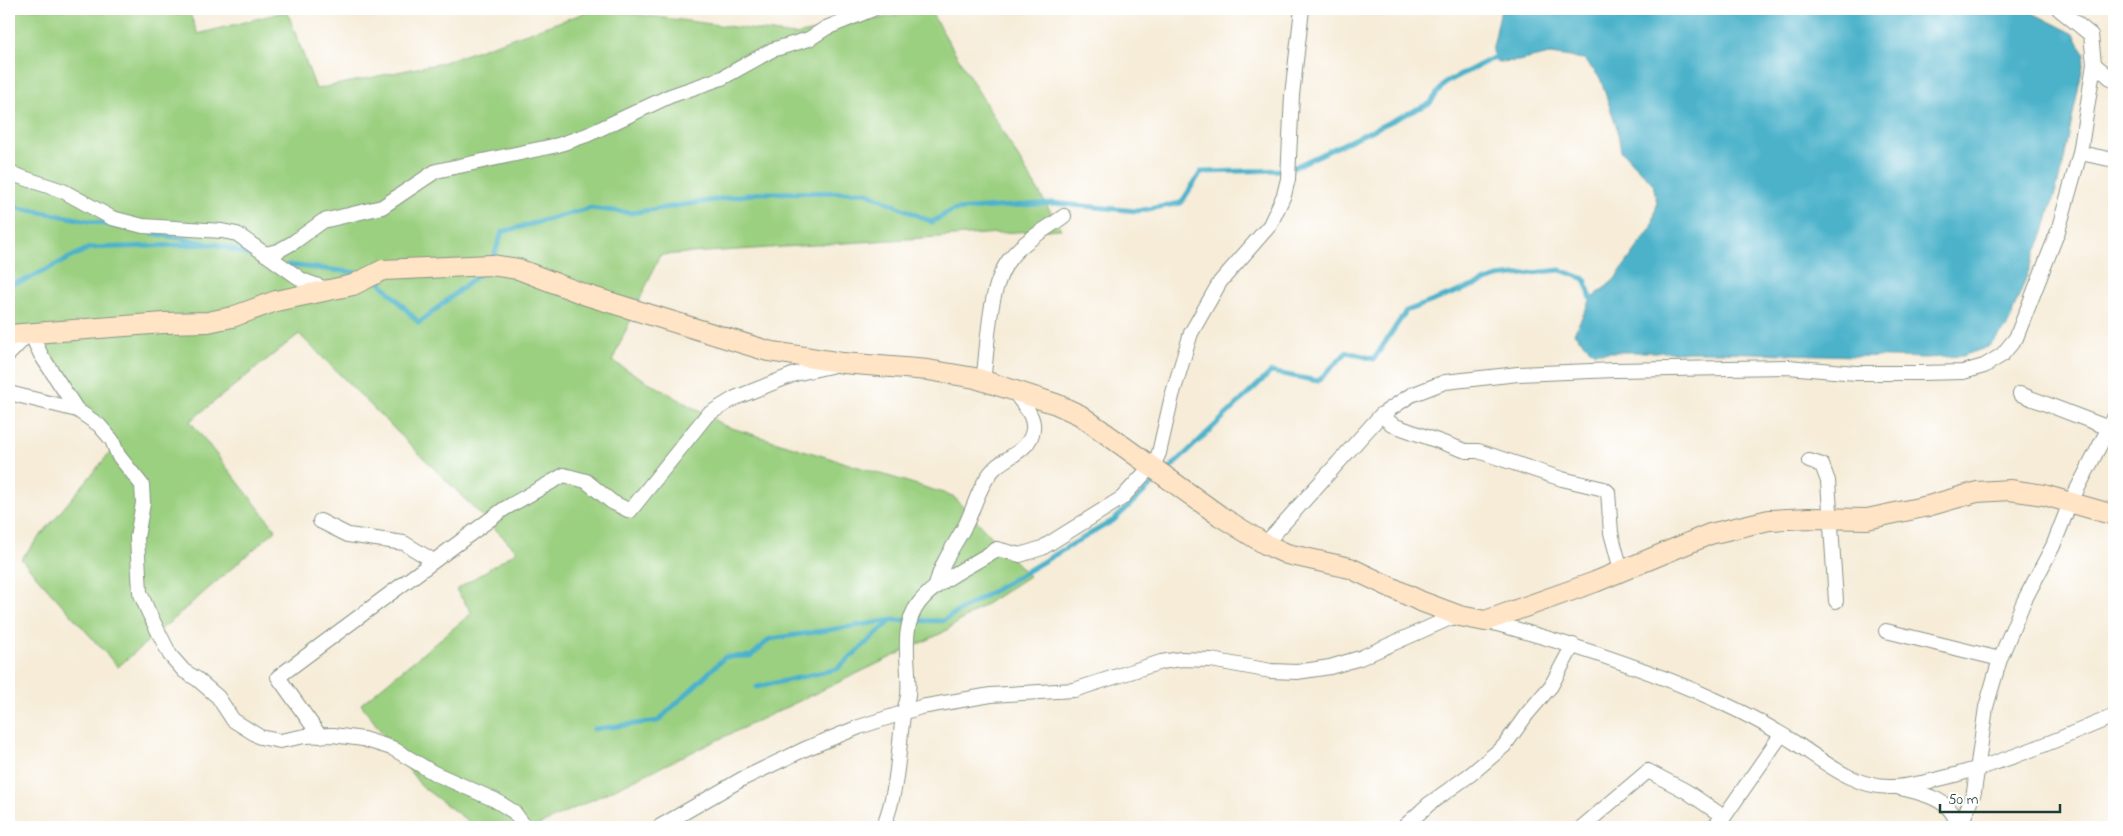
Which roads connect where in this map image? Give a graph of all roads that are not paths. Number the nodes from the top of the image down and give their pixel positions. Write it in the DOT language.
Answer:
graph roads {
  1 [pos="873,9"];
  2 [pos="1302,9"];
  3 [pos="2059,9"];
  4 [pos="2094,64"];
  5 [pos="2114,81"];
  6 [pos="2080,153"];
  7 [pos="2114,160"];
  8 [pos="9,173"];
  9 [pos="1064,216"];
  10 [pos="265,254"];
  11 [pos="331,290"];
  12 [pos="30,332"];
  13 [pos="9,335"];
  14 [pos="9,354"];
  15 [pos="843,363"];
  16 [pos="983,380"];
  17 [pos="1013,388"];
  18 [pos="9,393"];
  19 [pos="2020,394"];
  20 [pos="77,410"];
  21 [pos="1381,415"];
  22 [pos="2112,423"];
  23 [pos="1809,461"];
  24 [pos="1152,467"];
  25 [pos="2070,503"];
  26 [pos="2114,515"];
  27 [pos="1830,518"];
  28 [pos="320,520"];
  29 [pos="1265,544"];
  30 [pos="432,560"];
  31 [pos="1621,570"];
  32 [pos="936,586"];
  33 [pos="1836,601"];
  34 [pos="1460,616"];
  35 [pos="1485,621"];
  36 [pos="1886,631"];
  37 [pos="1573,645"];
  38 [pos="2000,658"];
  39 [pos="903,713"];
  40 [pos="2114,716"];
  41 [pos="1781,735"];
  42 [pos="320,736"];
  43 [pos="1976,769"];
  44 [pos="1892,787"];
  45 [pos="1724,817"];
  46 [pos="525,827"];
  47 [pos="659,827"];
  48 [pos="883,827"];
  49 [pos="1404,827"];
  50 [pos="1582,827"];
  51 [pos="1713,827"];
  52 [pos="1959,827"];
  1 -- 10 [label="street"];
  2 -- 24 [label="street"];
  3 -- 4 [label="street"];
  4 -- 5 [label="street"];
  4 -- 6 [label="street"];
  6 -- 7 [label="street"];
  6 -- 21 [label="street"];
  8 -- 10 [label="street"];
  9 -- 16 [label="street"];
  10 -- 11 [label="street"];
  11 -- 12 [label="street"];
  11 -- 15 [label="street"];
  12 -- 13 [label="street"];
  12 -- 14 [label="street"];
  12 -- 20 [label="street"];
  15 -- 16 [label="street"];
  15 -- 30 [label="street"];
  16 -- 17 [label="street"];
  17 -- 24 [label="street"];
  17 -- 32 [label="street"];
  18 -- 20 [label="street"];
  19 -- 22 [label="street"];
  20 -- 42 [label="street"];
  21 -- 29 [label="street"];
  21 -- 31 [label="street"];
  22 -- 25 [label="street"];
  23 -- 27 [label="street"];
  24 -- 29 [label="street"];
  24 -- 32 [label="street"];
  25 -- 26 [label="street"];
  25 -- 27 [label="street"];
  25 -- 38 [label="street"];
  27 -- 31 [label="street"];
  27 -- 33 [label="street"];
  28 -- 30 [label="street"];
  29 -- 34 [label="street"];
  30 -- 42 [label="street"];
  31 -- 35 [label="street"];
  32 -- 39 [label="street"];
  34 -- 35 [label="street"];
  34 -- 39 [label="street"];
  35 -- 37 [label="street"];
  36 -- 38 [label="street"];
  37 -- 41 [label="street"];
  37 -- 49 [label="street"];
  38 -- 43 [label="street"];
  39 -- 47 [label="street"];
  39 -- 48 [label="street"];
  40 -- 43 [label="street"];
  41 -- 44 [label="street"];
  41 -- 45 [label="street"];
  42 -- 46 [label="street"];
  43 -- 44 [label="street"];
  43 -- 52 [label="street"];
  44 -- 52 [label="street"];
  45 -- 50 [label="street"];
  45 -- 51 [label="street"];
}
